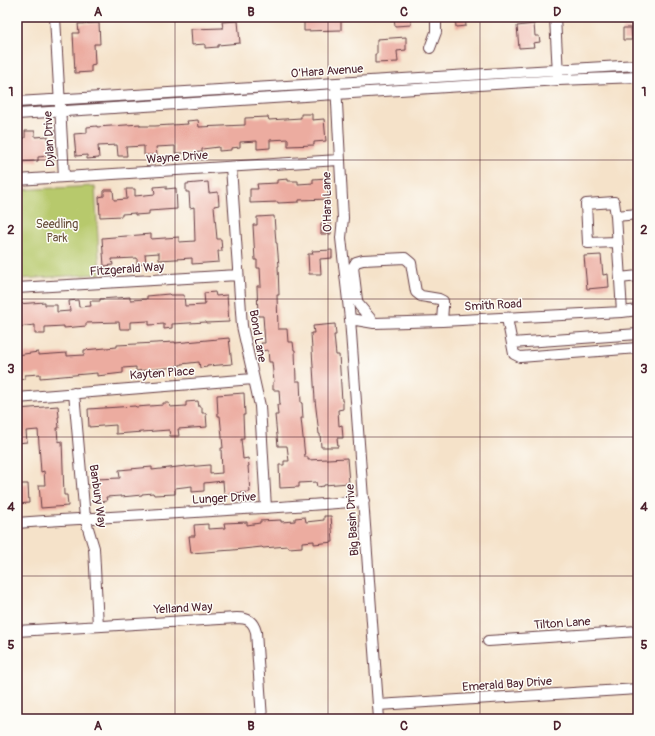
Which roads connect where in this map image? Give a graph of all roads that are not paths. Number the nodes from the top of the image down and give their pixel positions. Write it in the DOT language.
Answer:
graph roads {
  1 [pos="55,17"];
  2 [pos="436,17"];
  3 [pos="555,17"];
  4 [pos="430,48"];
  5 [pos="638,65"];
  6 [pos="558,70"];
  7 [pos="638,77"];
  8 [pos="559,80"];
  9 [pos="336,84"];
  10 [pos="336,95"];
  11 [pos="59,100"];
  12 [pos="17,102"];
  13 [pos="60,111"];
  14 [pos="17,114"];
  15 [pos="339,160"];
  16 [pos="231,167"];
  17 [pos="64,177"];
  18 [pos="17,180"];
  19 [pos="638,214"];
  20 [pos="616,216"];
  21 [pos="617,242"];
  22 [pos="238,275"];
  23 [pos="638,276"];
  24 [pos="620,278"];
  25 [pos="17,288"];
  26 [pos="638,310"];
  27 [pos="622,312"];
  28 [pos="507,318"];
  29 [pos="350,319"];
  30 [pos="442,321"];
  31 [pos="374,323"];
  32 [pos="638,334"];
  33 [pos="512,343"];
  34 [pos="638,348"];
  35 [pos="253,379"];
  36 [pos="74,393"];
  37 [pos="17,398"];
  38 [pos="364,501"];
  39 [pos="266,508"];
  40 [pos="85,518"];
  41 [pos="17,523"];
  42 [pos="98,626"];
  43 [pos="17,631"];
  44 [pos="638,631"];
  45 [pos="488,640"];
  46 [pos="638,689"];
  47 [pos="378,705"];
  48 [pos="262,719"];
  49 [pos="379,719"];
  1 -- 11 [label="street, Dylan Drive"];
  2 -- 4 [label="street"];
  3 -- 6 [label="street"];
  5 -- 6 [label="street, O'Hara Avenue"];
  6 -- 8 [label="street"];
  6 -- 9 [label="street, O'Hara Avenue"];
  7 -- 8 [label="street, O'Hara Avenue"];
  8 -- 10 [label="street, O'Hara Avenue"];
  9 -- 10 [label="street, O'Hara Lane"];
  9 -- 11 [label="street, O'Hara Avenue"];
  10 -- 13 [label="street, O'Hara Avenue"];
  10 -- 15 [label="street, O'Hara Lane"];
  11 -- 12 [label="street, O'Hara Avenue"];
  11 -- 13 [label="street, Dylan Drive"];
  13 -- 14 [label="street, O'Hara Avenue"];
  13 -- 17 [label="street, Dylan Drive"];
  15 -- 16 [label="street, Wayne Drive"];
  15 -- 29 [label="street, O'Hara Lane"];
  16 -- 17 [label="street, Wayne Drive"];
  16 -- 22 [label="street, Bond Lane"];
  17 -- 18 [label="street, Wayne Drive"];
  19 -- 20 [label="street"];
  20 -- 21 [label="street"];
  20 -- 21 [label="street"];
  21 -- 24 [label="street"];
  22 -- 25 [label="street, Fitzgerald Way"];
  22 -- 35 [label="street, Bond Lane"];
  23 -- 24 [label="street"];
  24 -- 27 [label="street"];
  26 -- 27 [label="street, Smith Road"];
  27 -- 28 [label="street, Smith Road"];
  28 -- 30 [label="street, Smith Road"];
  28 -- 33 [label="street"];
  29 -- 31 [label="street, Smith Road"];
  29 -- 38 [label="street, Big Basin Drive"];
  30 -- 31 [label="street, Smith Road"];
  30 -- 31 [label="street"];
  32 -- 33 [label="street"];
  33 -- 34 [label="street"];
  35 -- 36 [label="street, Kayten Place"];
  35 -- 39 [label="street, Bond Lane"];
  36 -- 37 [label="street, Kayten Place"];
  36 -- 40 [label="street, Banbury Way"];
  38 -- 39 [label="street, Lunger Drive"];
  38 -- 47 [label="street, Big Basin Drive"];
  39 -- 40 [label="street, Lunger Drive"];
  40 -- 41 [label="street, Lunger Drive"];
  40 -- 42 [label="street, Banbury Way"];
  42 -- 43 [label="street, Yelland Way"];
  42 -- 48 [label="street, Yelland Way"];
  44 -- 45 [label="street, Tilton Lane"];
  46 -- 47 [label="street, Emerald Bay Drive"];
  47 -- 49 [label="street, Big Basin Drive"];
}
